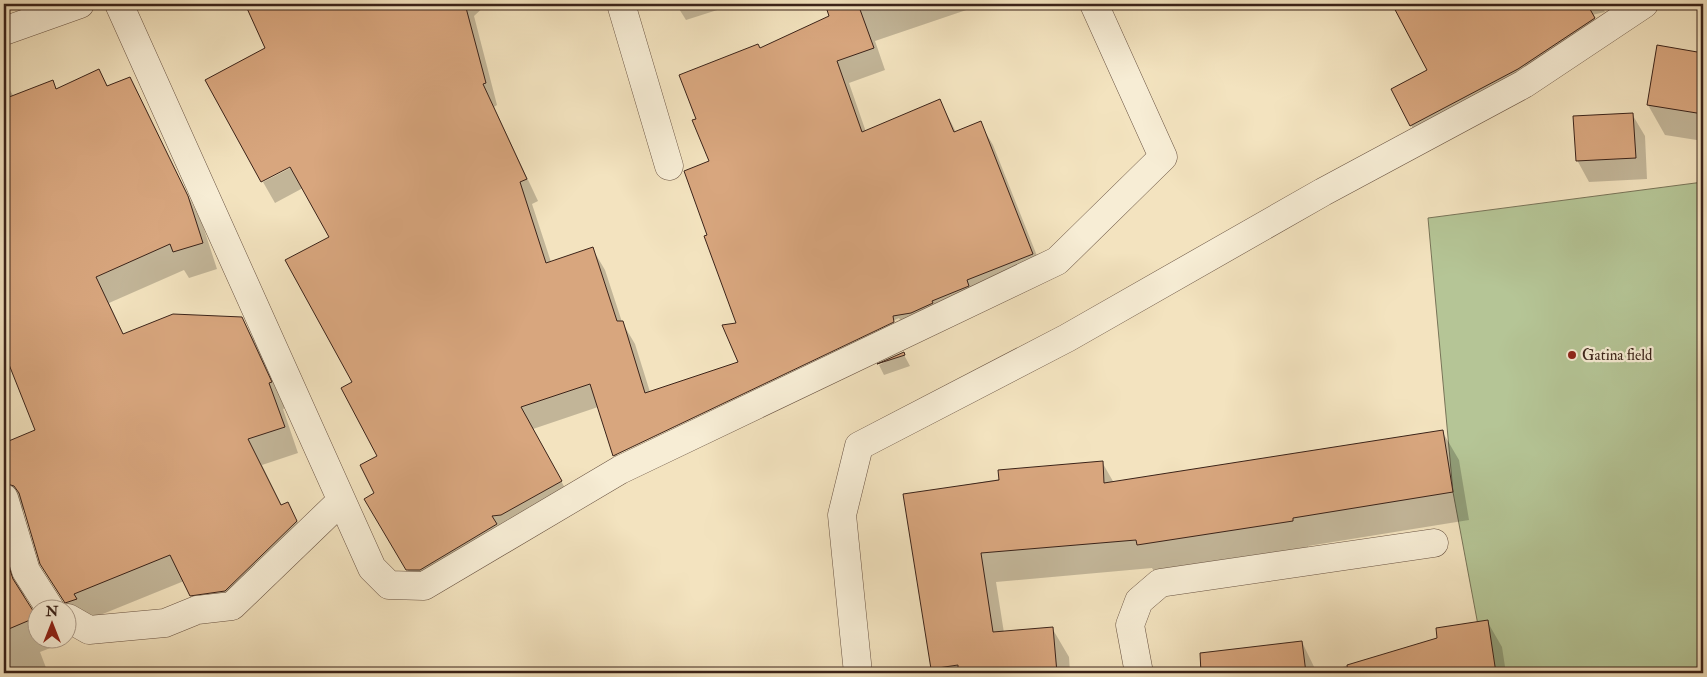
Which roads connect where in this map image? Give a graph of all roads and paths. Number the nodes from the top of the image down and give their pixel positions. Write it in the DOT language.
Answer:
graph roads {
  1 [pos="80,4"];
  2 [pos="119,4"];
  3 [pos="621,4"];
  4 [pos="1094,4"];
  5 [pos="1644,4"];
  6 [pos="4,31"];
  7 [pos="669,166"];
  8 [pos="4,498"];
  9 [pos="341,501"];
  10 [pos="1434,543"];
  11 [pos="45,600"];
  12 [pos="78,624"];
  13 [pos="858,673"];
  14 [pos="1139,673"];
  1 -- 6 [label="street"];
  2 -- 9 [label="street"];
  3 -- 7 [label="street"];
  4 -- 9 [label="street"];
  5 -- 13 [label="street"];
  8 -- 11 [label="street"];
  9 -- 12 [label="street"];
  10 -- 14 [label="street"];
}
